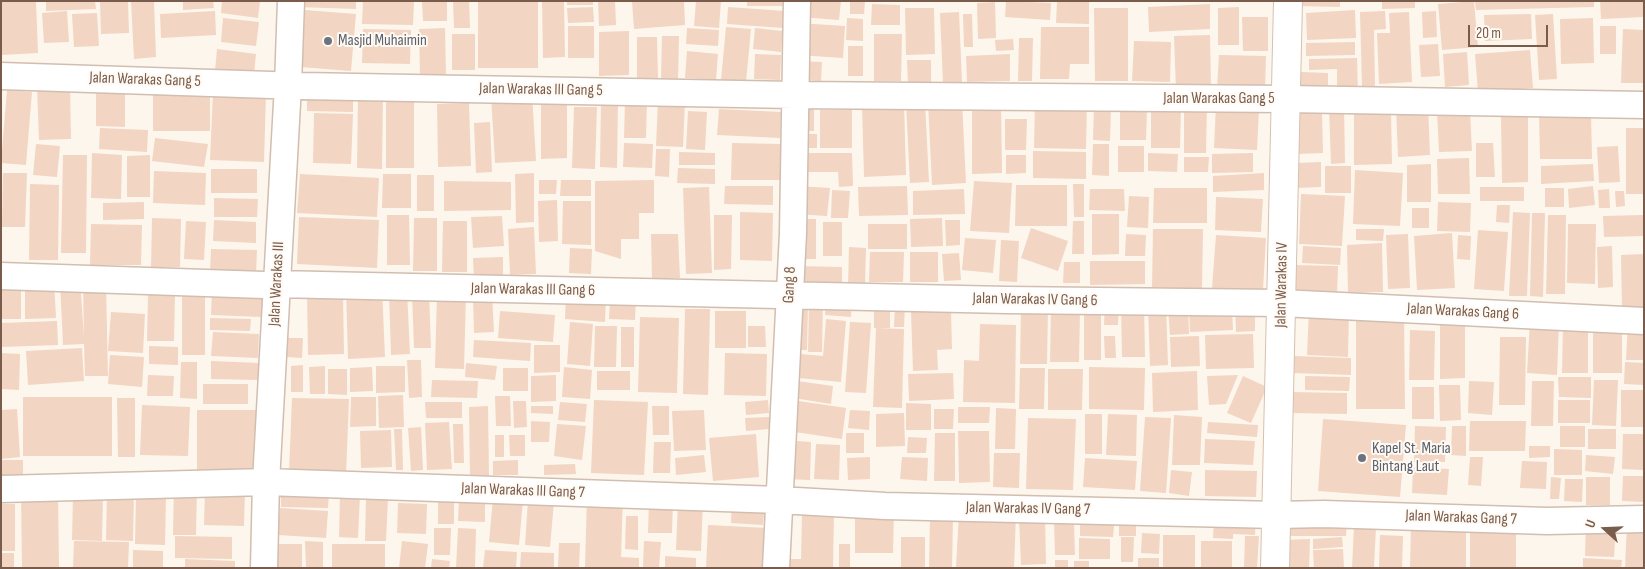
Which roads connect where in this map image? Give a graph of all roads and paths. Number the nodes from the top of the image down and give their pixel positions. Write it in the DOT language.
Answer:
graph roads {
  1 [pos="291,1"];
  2 [pos="797,1"];
  3 [pos="1288,1"];
  4 [pos="1,76"];
  5 [pos="288,85"];
  6 [pos="794,95"];
  7 [pos="1286,99"];
  8 [pos="1644,104"];
  9 [pos="1,276"];
  10 [pos="276,284"];
  11 [pos="789,295"];
  12 [pos="1281,303"];
  13 [pos="1644,321"];
  14 [pos="266,482"];
  15 [pos="1,489"];
  16 [pos="779,500"];
  17 [pos="1277,515"];
  18 [pos="1644,519"];
  19 [pos="264,568"];
  20 [pos="776,568"];
  21 [pos="1275,568"];
  1 -- 5 [label="street, Jalan Warakas III"];
  2 -- 6 [label="street, Gang 8"];
  3 -- 7 [label="street, Jalan Warakas IV"];
  4 -- 5 [label="street, Jalan Warakas Gang 5"];
  5 -- 6 [label="street, Jalan Warakas III Gang 5"];
  5 -- 10 [label="street, Jalan Warakas III"];
  6 -- 7 [label="street, Jalan Warakas Gang 5"];
  6 -- 11 [label="street, Gang 8"];
  7 -- 8 [label="street, Jalan Warakas Gang 5"];
  7 -- 12 [label="street, Jalan Warakas IV"];
  9 -- 10 [label="street"];
  10 -- 11 [label="street, Jalan Warakas III Gang 6"];
  10 -- 14 [label="street, Jalan Warakas III"];
  11 -- 12 [label="street, Jalan Warakas IV Gang 6"];
  11 -- 16 [label="street, Gang 8"];
  12 -- 13 [label="street, Jalan Warakas Gang 6"];
  12 -- 17 [label="street, Jalan Warakas IV"];
  14 -- 15 [label="street"];
  14 -- 16 [label="street, Jalan Warakas III Gang 7"];
  14 -- 19 [label="street, Jalan Warakas III"];
  16 -- 17 [label="street, Jalan Warakas IV Gang 7"];
  16 -- 20 [label="street, Gang 8"];
  17 -- 18 [label="street, Jalan Warakas Gang 7"];
  17 -- 21 [label="street, Jalan Warakas IV"];
}
